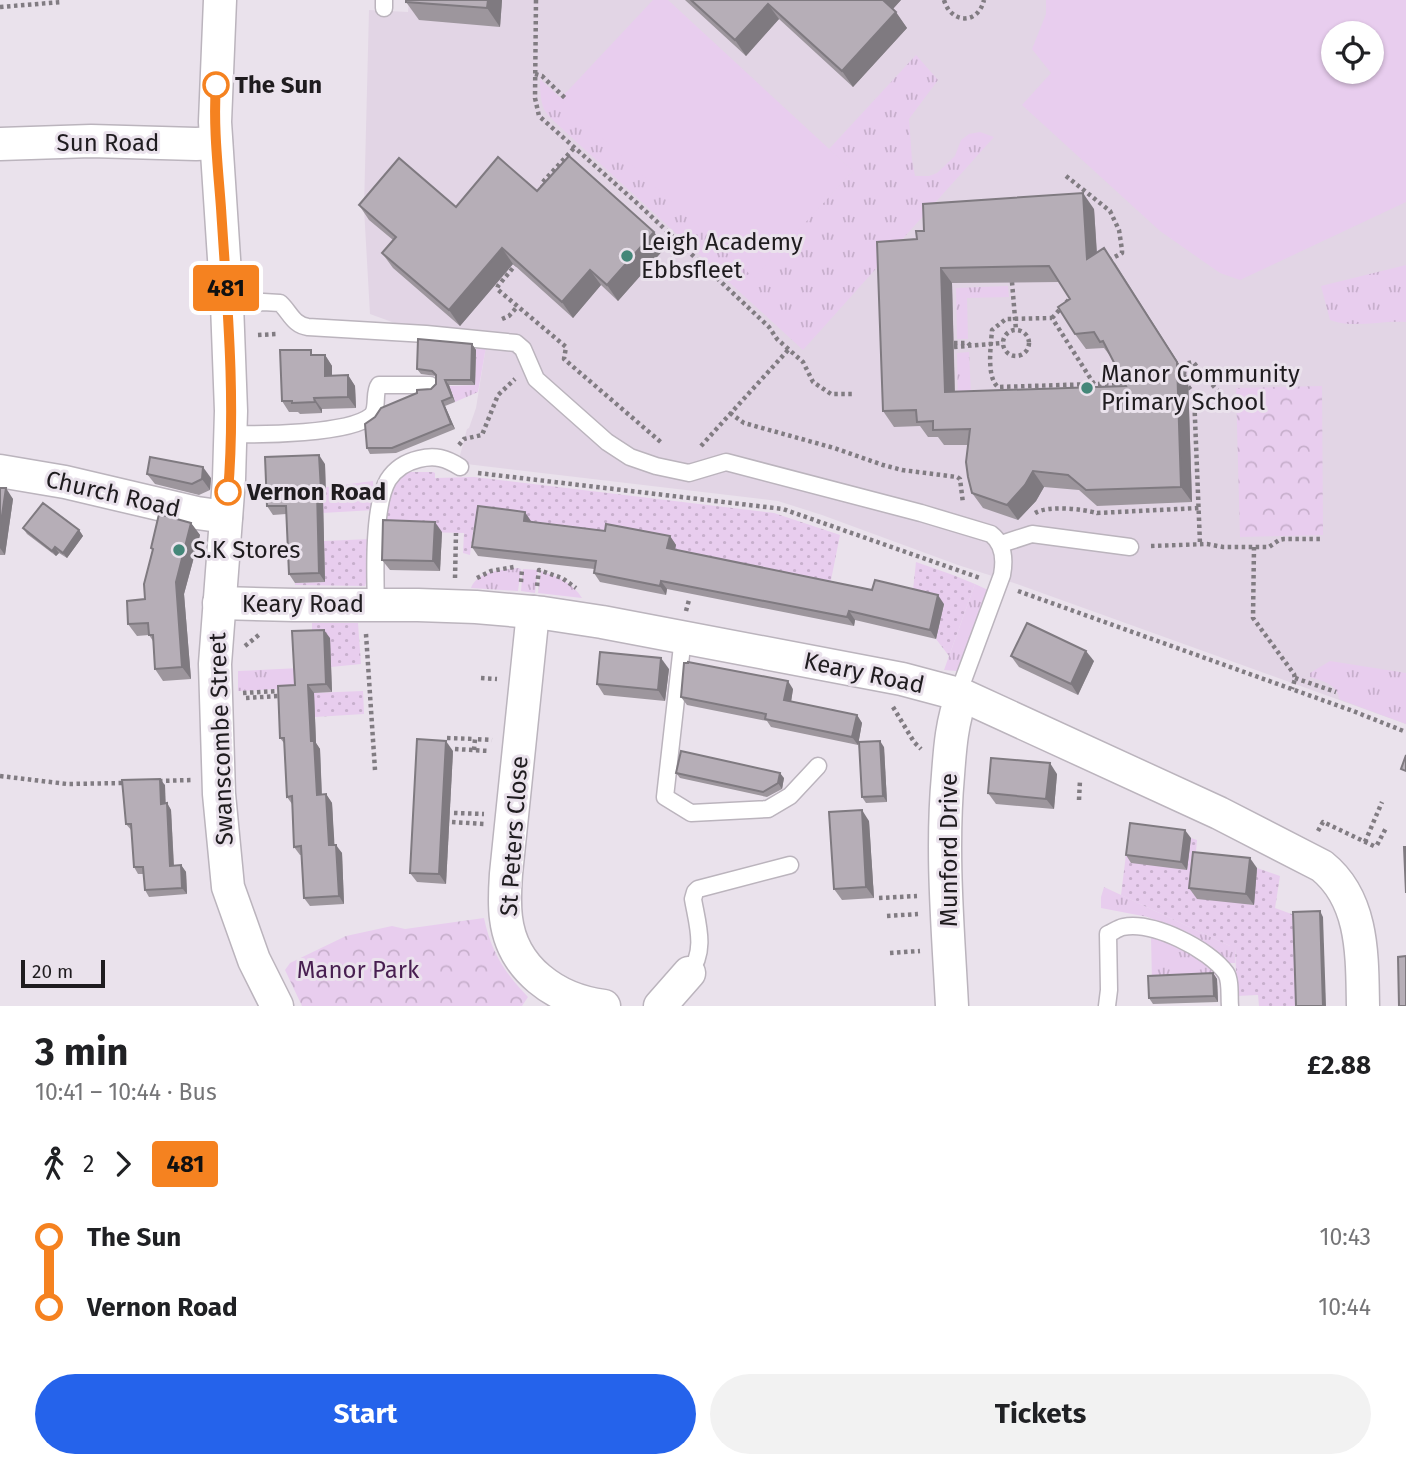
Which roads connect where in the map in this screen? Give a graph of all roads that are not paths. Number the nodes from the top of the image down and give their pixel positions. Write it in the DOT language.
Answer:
graph roads {
  1 [pos="220,0"];
  2 [pos="216,143"];
  3 [pos="0,144"];
  4 [pos="227,304"];
  5 [pos="429,385"];
  6 [pos="231,434"];
  7 [pos="455,464"];
  8 [pos="0,471"];
  9 [pos="226,517"];
  10 [pos="1000,544"];
  11 [pos="1130,547"];
  12 [pos="219,603"];
  13 [pos="370,605"];
  14 [pos="533,612"];
  15 [pos="683,637"];
  16 [pos="960,695"];
  17 [pos="818,766"];
  18 [pos="790,865"];
  19 [pos="690,973"];
  20 [pos="277,1006"];
  21 [pos="604,1006"];
  22 [pos="660,1006"];
  23 [pos="952,1006"];
  24 [pos="1107,1006"];
  25 [pos="1230,1006"];
  26 [pos="1363,1006"];
  1 -- 2 [label="street, Swanscombe Street"];
  2 -- 3 [label="street, Sun Road"];
  2 -- 4 [label="street, Swanscombe Street"];
  4 -- 6 [label="street, Swanscombe Street"];
  4 -- 10 [label="lane"];
  5 -- 6 [label="lane"];
  6 -- 9 [label="street, Swanscombe Street"];
  7 -- 13 [label="lane"];
  8 -- 9 [label="street, Church Road"];
  9 -- 12 [label="street, Swanscombe Street"];
  10 -- 11 [label="lane"];
  10 -- 16 [label="lane"];
  12 -- 13 [label="street, Keary Road"];
  12 -- 20 [label="street, Swanscombe Street"];
  13 -- 14 [label="street, Keary Road"];
  14 -- 15 [label="street, Keary Road"];
  14 -- 21 [label="street, St Peters Close"];
  15 -- 16 [label="street, Keary Road"];
  15 -- 17 [label="lane"];
  16 -- 23 [label="street, Munford Drive"];
  16 -- 26 [label="street, Keary Road"];
  18 -- 19 [label="lane"];
  19 -- 22 [label="street"];
  24 -- 25 [label="lane"];
}
